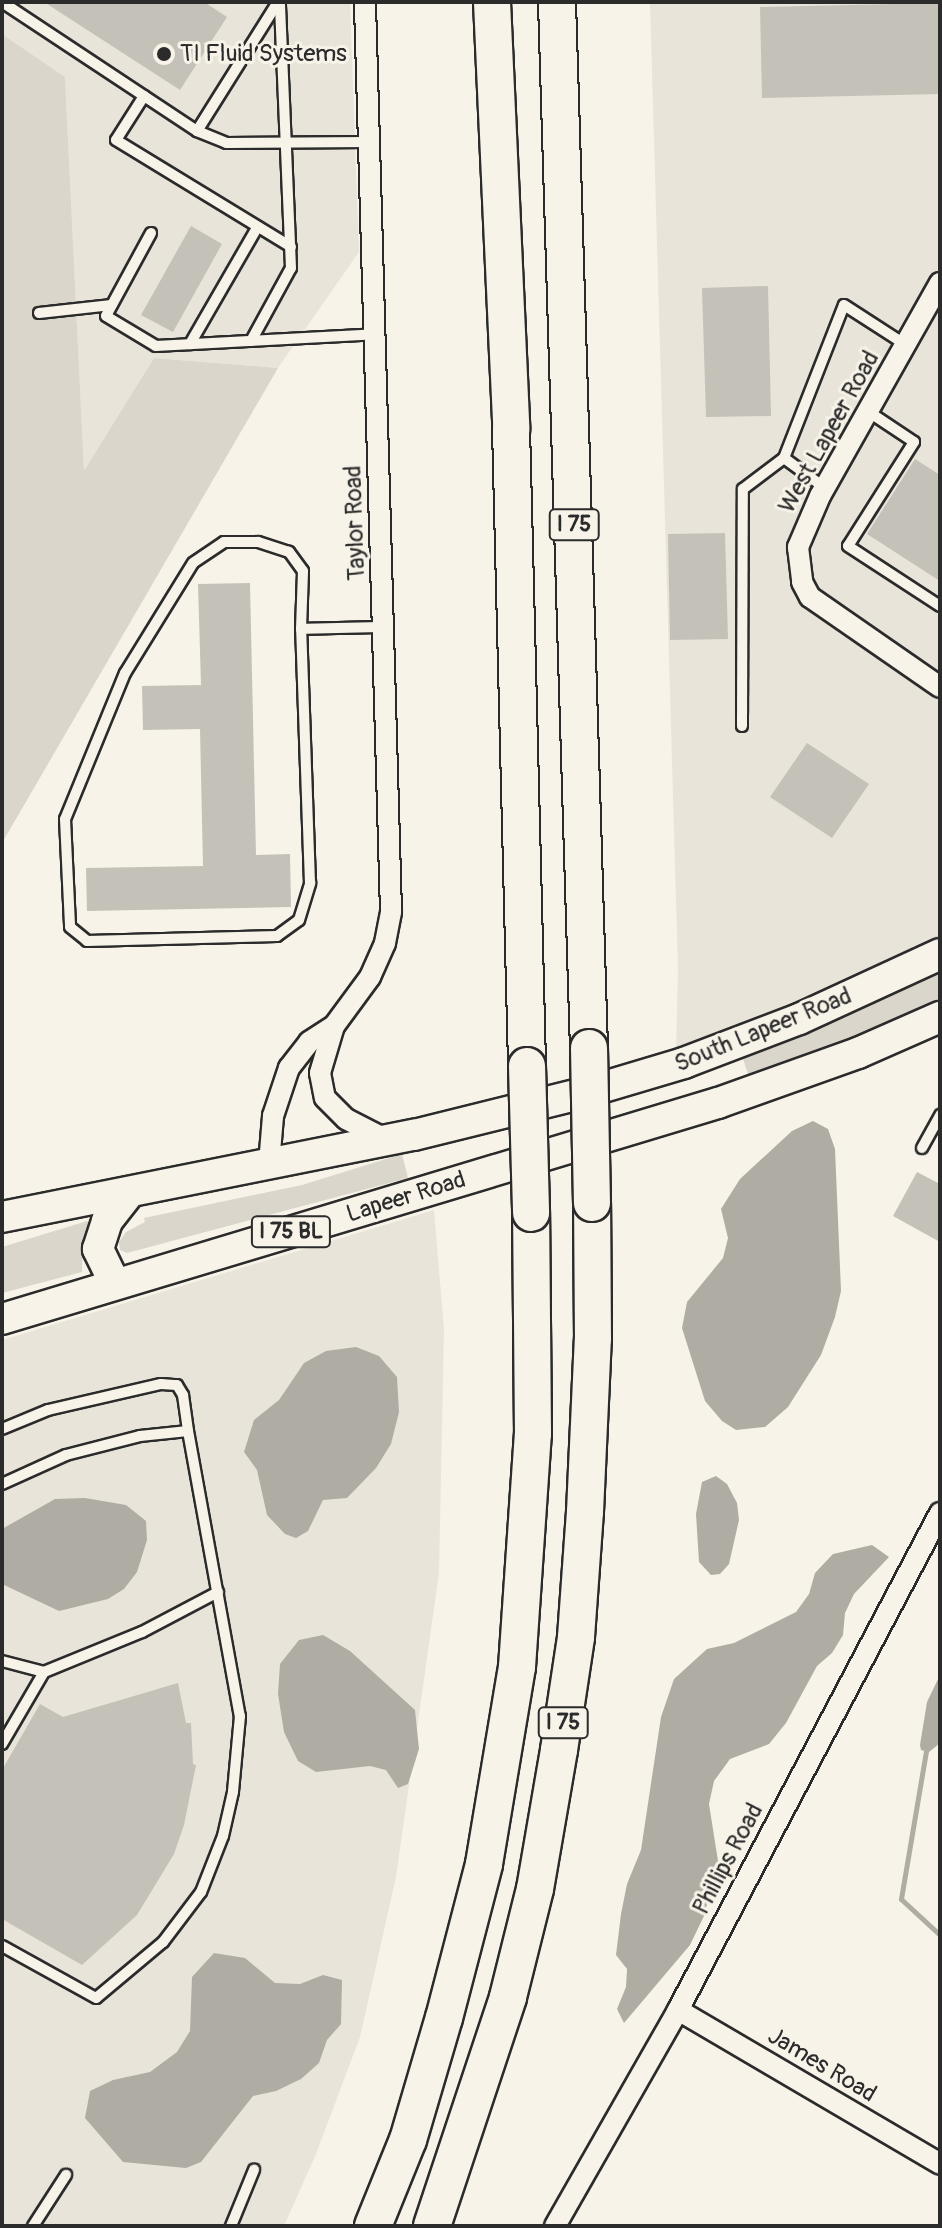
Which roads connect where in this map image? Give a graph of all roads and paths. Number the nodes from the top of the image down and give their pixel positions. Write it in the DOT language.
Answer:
graph roads {
  1 [pos="2,2"];
  2 [pos="279,2"];
  3 [pos="365,2"];
  4 [pos="492,2"];
  5 [pos="557,2"];
  6 [pos="144,96"];
  7 [pos="197,131"];
  8 [pos="286,142"];
  9 [pos="369,142"];
  10 [pos="257,228"];
  11 [pos="151,233"];
  12 [pos="291,247"];
  13 [pos="940,283"];
  14 [pos="112,305"];
  15 [pos="39,313"];
  16 [pos="375,334"];
  17 [pos="251,341"];
  18 [pos="190,344"];
  19 [pos="906,345"];
  20 [pos="869,412"];
  21 [pos="784,458"];
  22 [pos="825,488"];
  23 [pos="940,606"];
  24 [pos="385,627"];
  25 [pos="301,629"];
  26 [pos="940,687"];
  27 [pos="742,726"];
  28 [pos="940,954"];
  29 [pos="940,1017"];
  30 [pos="334,1026"];
  31 [pos="940,1115"];
  32 [pos="387,1140"];
  33 [pos="580,1143"];
  34 [pos="922,1148"];
  35 [pos="269,1164"];
  36 [pos="128,1194"];
  37 [pos="2,1217"];
  38 [pos="115,1284"];
  39 [pos="2,1319"];
  40 [pos="2,1429"];
  41 [pos="188,1431"];
  42 [pos="2,1484"];
  43 [pos="940,1513"];
  44 [pos="218,1592"];
  45 [pos="2,1661"];
  46 [pos="44,1672"];
  47 [pos="2,1744"];
  48 [pos="2,1946"];
  49 [pos="678,2010"];
  50 [pos="940,2164"];
  51 [pos="254,2170"];
  52 [pos="66,2175"];
  53 [pos="33,2226"];
  54 [pos="231,2226"];
  55 [pos="373,2226"];
  56 [pos="432,2226"];
  57 [pos="555,2226"];
  1 -- 6 [label="lane"];
  2 -- 7 [label="lane"];
  2 -- 8 [label="lane"];
  3 -- 9 [label="street, Taylor Road"];
  4 -- 55 [label="highway, I 75, bridge"];
  5 -- 56 [label="highway, I 75, bridge"];
  6 -- 7 [label="lane"];
  6 -- 10 [label="lane"];
  7 -- 8 [label="lane"];
  8 -- 9 [label="lane"];
  8 -- 12 [label="lane"];
  9 -- 16 [label="street, Taylor Road"];
  10 -- 12 [label="lane"];
  10 -- 18 [label="lane"];
  11 -- 14 [label="lane"];
  12 -- 17 [label="lane"];
  13 -- 19 [label="street, West Lapeer Road"];
  14 -- 15 [label="lane"];
  14 -- 18 [label="lane"];
  16 -- 17 [label="lane"];
  16 -- 24 [label="street, Taylor Road"];
  17 -- 18 [label="lane"];
  19 -- 20 [label="street, West Lapeer Road"];
  19 -- 21 [label="lane"];
  20 -- 22 [label="street, West Lapeer Road"];
  20 -- 23 [label="lane"];
  21 -- 22 [label="lane"];
  21 -- 27 [label="lane"];
  22 -- 26 [label="street, West Lapeer Road"];
  24 -- 25 [label="lane"];
  24 -- 30 [label="street, Taylor Road"];
  25 -- 25 [label="lane"];
  28 -- 32 [label="main road, South Lapeer Road"];
  29 -- 33 [label="main road, South Lapeer Road / I 75 BL"];
  30 -- 32 [label="street, Taylor Road"];
  30 -- 35 [label="street, Taylor Road"];
  31 -- 34 [label="lane"];
  32 -- 35 [label="main road"];
  33 -- 38 [label="main road, Lapeer Road / I 75 BL"];
  35 -- 36 [label="main road"];
  36 -- 37 [label="main road"];
  36 -- 38 [label="main road"];
  38 -- 39 [label="main road, Lapeer Road / I 75 BL"];
  40 -- 41 [label="lane"];
  41 -- 42 [label="lane"];
  41 -- 44 [label="lane"];
  43 -- 49 [label="street, Phillips Road"];
  44 -- 46 [label="lane"];
  44 -- 48 [label="lane"];
  45 -- 46 [label="lane"];
  46 -- 47 [label="lane"];
  49 -- 50 [label="street, James Road"];
  49 -- 57 [label="street, Phillips Road"];
  51 -- 54 [label="lane"];
  52 -- 53 [label="lane"];
}
